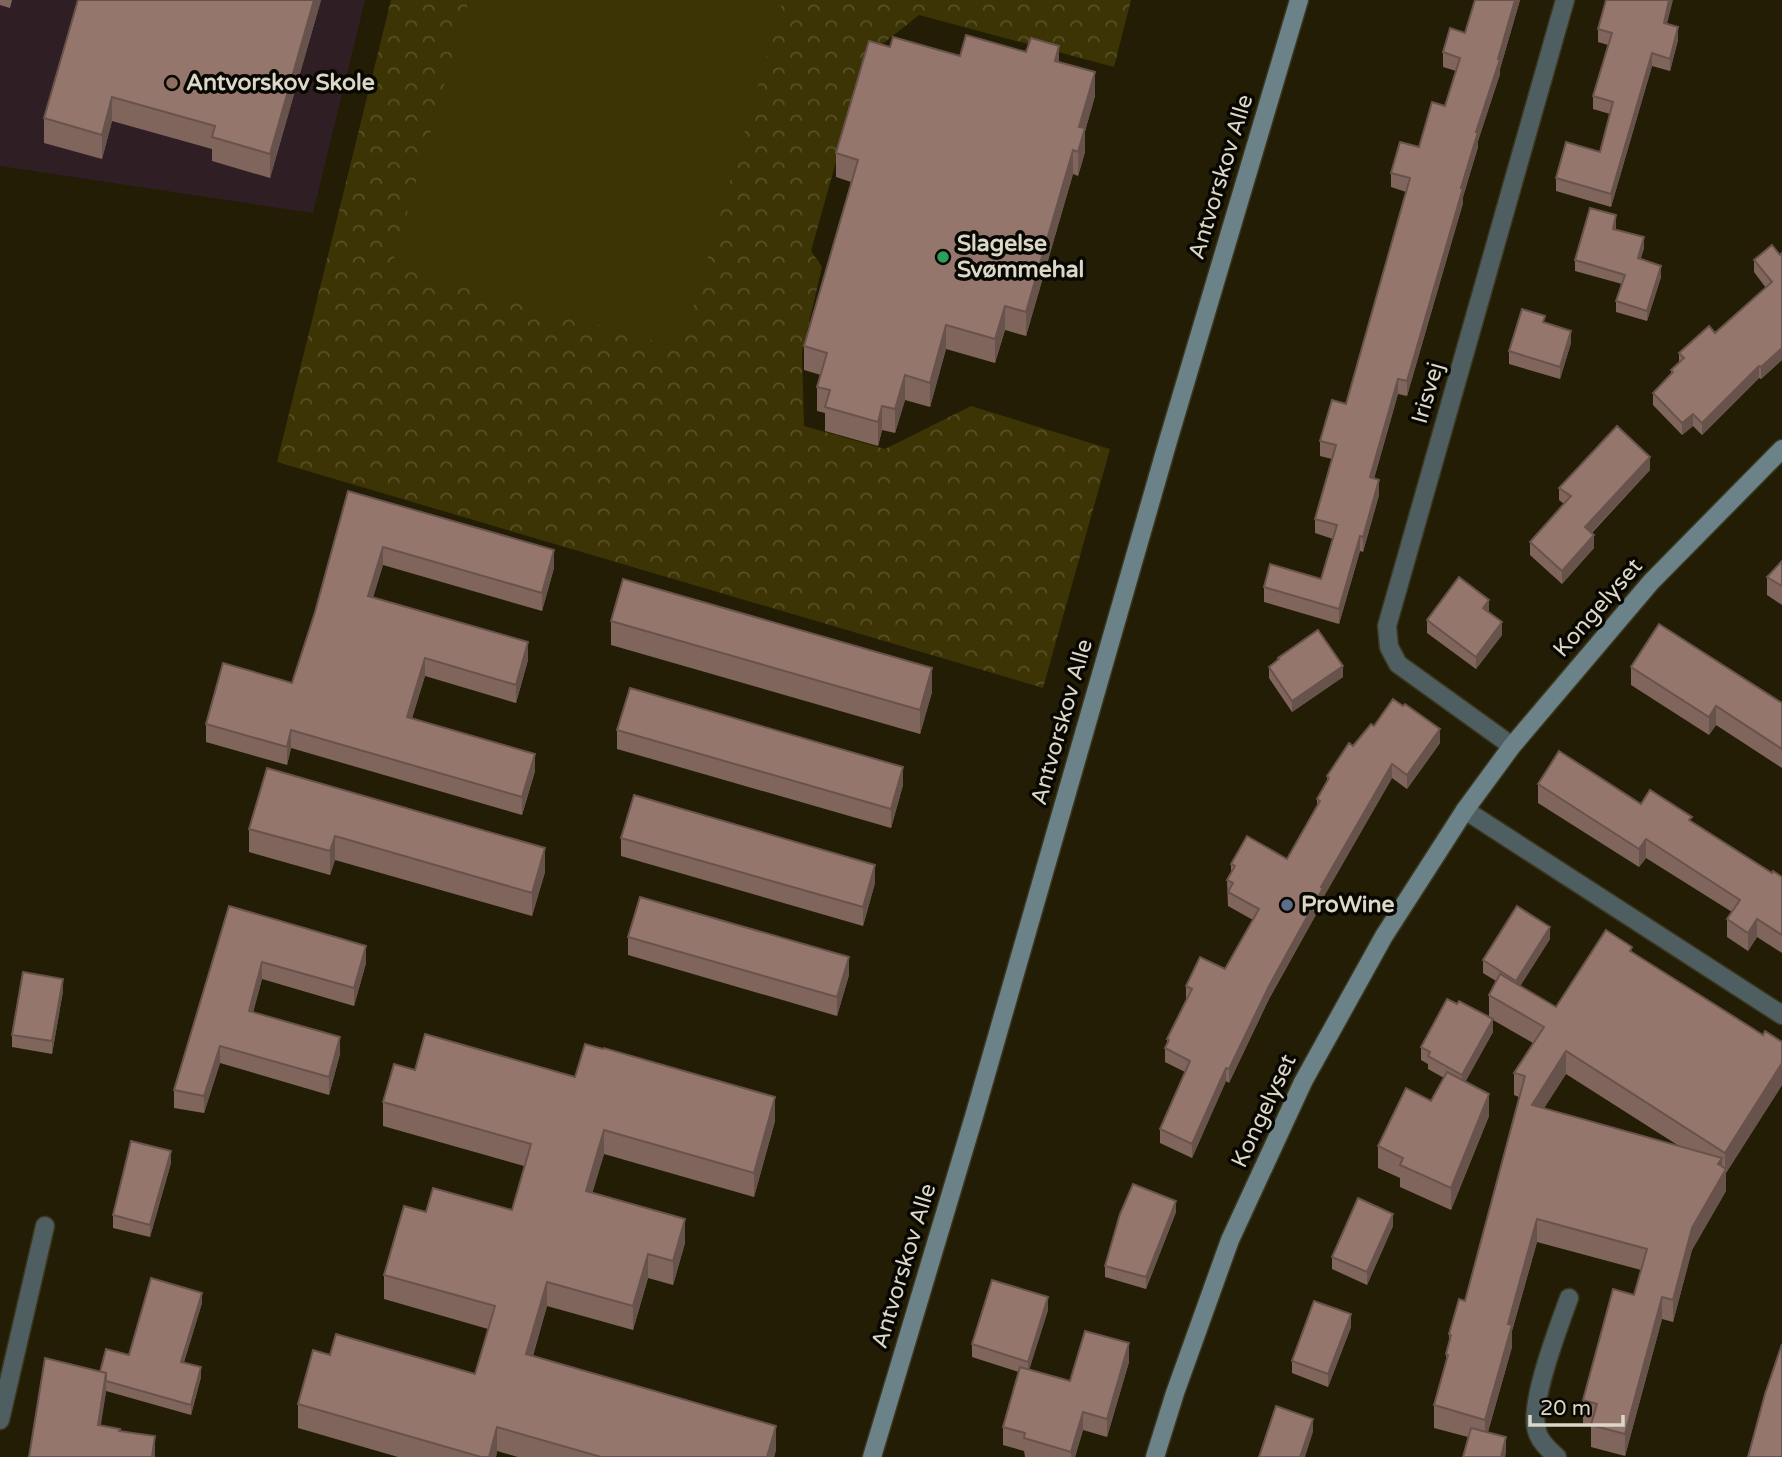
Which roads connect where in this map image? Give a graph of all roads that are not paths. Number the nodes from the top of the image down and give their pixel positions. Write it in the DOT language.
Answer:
graph roads {
  1 [pos="1299,0"];
  2 [pos="1565,0"];
  3 [pos="1782,449"];
  4 [pos="1512,746"];
  5 [pos="1465,810"];
  6 [pos="1782,1015"];
  7 [pos="45,1227"];
  8 [pos="1569,1298"];
  9 [pos="0,1420"];
  10 [pos="872,1457"];
  11 [pos="1155,1457"];
  12 [pos="1557,1457"];
  1 -- 10 [label="street, Antvorskov Alle"];
  2 -- 4 [label="street, Irisvej"];
  3 -- 4 [label="street, Kongelyset"];
  4 -- 5 [label="street, Kongelyset"];
  5 -- 6 [label="street"];
  5 -- 11 [label="street, Kongelyset"];
  7 -- 9 [label="street"];
  8 -- 12 [label="street"];
}
